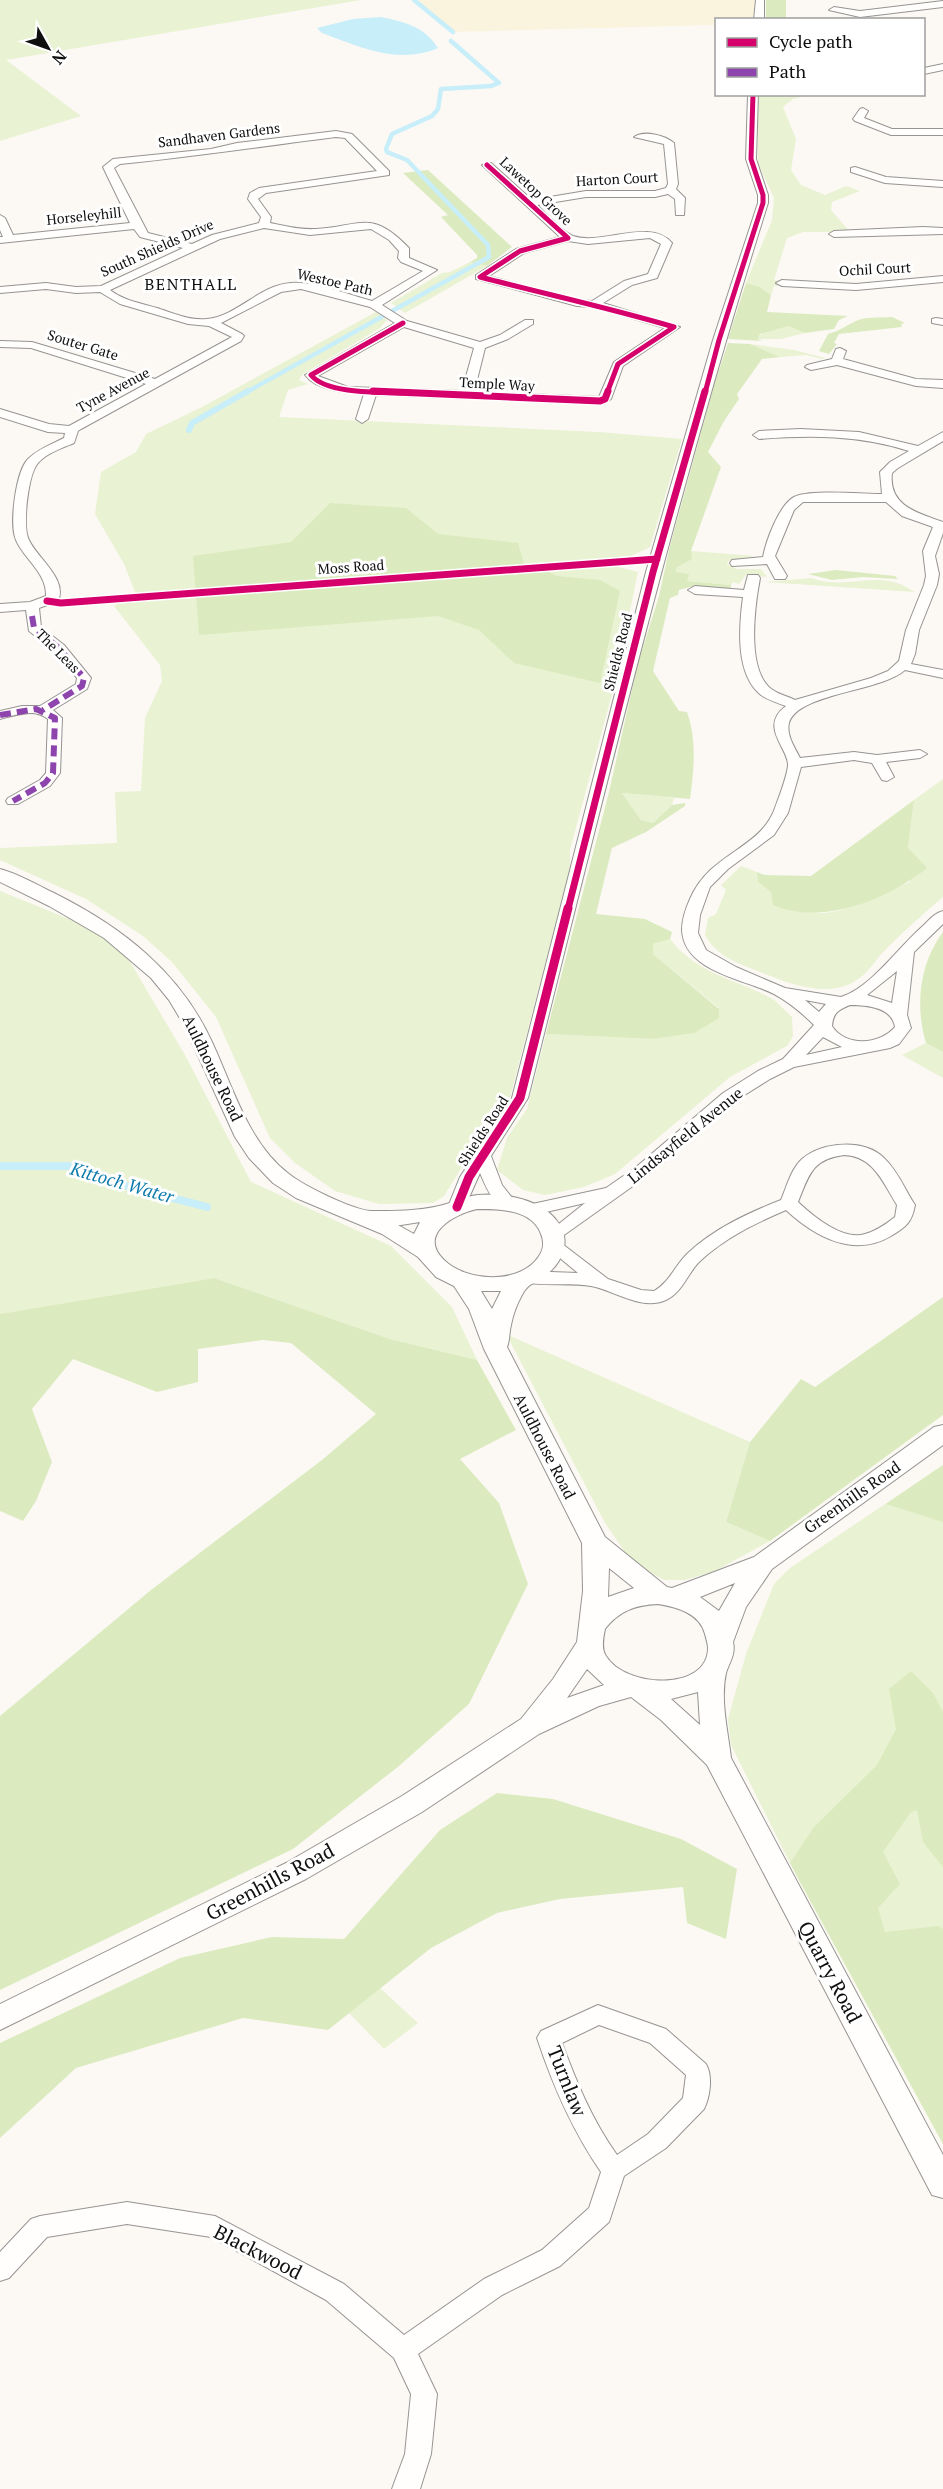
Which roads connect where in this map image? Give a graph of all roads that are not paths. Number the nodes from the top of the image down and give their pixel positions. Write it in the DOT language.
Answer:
graph roads {
  1 [pos="760,0"];
  2 [pos="943,4"];
  3 [pos="834,10"];
  4 [pos="846,17"];
  5 [pos="759,18"];
  6 [pos="943,67"];
  7 [pos="925,71"];
  8 [pos="753,96"];
  9 [pos="857,116"];
  10 [pos="943,132"];
  11 [pos="639,137"];
  12 [pos="487,165"];
  13 [pos="855,170"];
  14 [pos="877,178"];
  15 [pos="943,184"];
  16 [pos="857,186"];
  17 [pos="670,190"];
  18 [pos="530,203"];
  19 [pos="680,213"];
  20 [pos="0,218"];
  21 [pos="264,225"];
  22 [pos="136,226"];
  23 [pos="943,231"];
  24 [pos="834,234"];
  25 [pos="568,238"];
  26 [pos="5,239"];
  27 [pos="191,248"];
  28 [pos="936,277"];
  29 [pos="782,283"];
  30 [pos="103,289"];
  31 [pos="0,290"];
  32 [pos="594,304"];
  33 [pos="374,305"];
  34 [pos="211,322"];
  35 [pos="529,322"];
  36 [pos="403,323"];
  37 [pos="0,344"];
  38 [pos="480,346"];
  39 [pos="811,367"];
  40 [pos="157,383"];
  41 [pos="943,384"];
  42 [pos="371,391"];
  43 [pos="467,396"];
  44 [pos="0,413"];
  45 [pos="362,419"];
  46 [pos="72,430"];
  47 [pos="759,435"];
  48 [pos="943,435"];
  49 [pos="918,450"];
  50 [pos="890,498"];
  51 [pos="942,526"];
  52 [pos="771,560"];
  53 [pos="737,563"];
  54 [pos="780,576"];
  55 [pos="753,578"];
  56 [pos="695,590"];
  57 [pos="751,594"];
  58 [pos="32,606"];
  59 [pos="0,608"];
  60 [pos="903,666"];
  61 [pos="943,674"];
  62 [pos="795,705"];
  63 [pos="43,710"];
  64 [pos="0,715"];
  65 [pos="920,754"];
  66 [pos="877,759"];
  67 [pos="795,763"];
  68 [pos="886,777"];
  69 [pos="13,801"];
  70 [pos="0,875"];
  71 [pos="943,916"];
  72 [pos="907,953"];
  73 [pos="778,990"];
  74 [pos="846,1001"];
  75 [pos="899,1015"];
  76 [pos="822,1024"];
  77 [pos="873,1046"];
  78 [pos="789,1064"];
  79 [pos="483,1157"];
  80 [pos="613,1191"];
  81 [pos="789,1203"];
  82 [pos="518,1206"];
  83 [pos="452,1209"];
  84 [pos="365,1217"];
  85 [pos="554,1240"];
  86 [pos="426,1252"];
  87 [pos="522,1278"];
  88 [pos="463,1281"];
  89 [pos="601,1282"];
  90 [pos="496,1349"];
  91 [pos="943,1433"];
  92 [pos="596,1543"];
  93 [pos="763,1563"];
  94 [pos="666,1597"];
  95 [pos="591,1635"];
  96 [pos="722,1639"];
  97 [pos="713,1670"];
  98 [pos="635,1688"];
  99 [pos="529,1727"];
  100 [pos="717,1758"];
  101 [pos="0,2018"];
  102 [pos="614,2170"];
  103 [pos="943,2185"];
  104 [pos="0,2270"];
  105 [pos="403,2350"];
  106 [pos="406,2489"];
  1 -- 5 [label="street"];
  2 -- 4 [label="street"];
  3 -- 4 [label="street"];
  6 -- 7 [label="street"];
  8 -- 79 [label="street, Shields Road"];
  9 -- 10 [label="street"];
  11 -- 17 [label="street, Harton Court"];
  12 -- 18 [label="street, Lawetop Grove"];
  13 -- 14 [label="street"];
  14 -- 15 [label="street"];
  14 -- 16 [label="street"];
  17 -- 18 [label="street, Harton Court"];
  17 -- 19 [label="street, Harton Court"];
  18 -- 25 [label="street, Lawetop Grove"];
  20 -- 26 [label="street, Horseleyhill"];
  21 -- 22 [label="street, Sandhaven Gardens"];
  21 -- 27 [label="street, South Shields Drive"];
  21 -- 33 [label="street"];
  22 -- 26 [label="street, Horseleyhill"];
  22 -- 27 [label="street, Horseleyhill"];
  23 -- 24 [label="street"];
  25 -- 32 [label="street"];
  25 -- 32 [label="street, Lawetop Grove"];
  27 -- 30 [label="street, South Shields Drive"];
  28 -- 29 [label="street, Ochil Court"];
  30 -- 31 [label="street, South Shields Drive"];
  30 -- 34 [label="street"];
  32 -- 43 [label="street, Temple Way"];
  33 -- 34 [label="street, Westoe Path"];
  33 -- 36 [label="street, Westoe Path"];
  34 -- 40 [label="street, Tyne Avenue"];
  35 -- 38 [label="street"];
  36 -- 38 [label="street, Westoe Path"];
  36 -- 42 [label="street, Temple Way"];
  37 -- 40 [label="street, Souter Gate"];
  38 -- 43 [label="street"];
  39 -- 41 [label="street"];
  40 -- 46 [label="street, Tyne Avenue"];
  42 -- 43 [label="street, Temple Way"];
  42 -- 45 [label="street"];
  44 -- 46 [label="street"];
  46 -- 58 [label="street, Tyne Avenue"];
  47 -- 49 [label="street"];
  48 -- 49 [label="street"];
  49 -- 50 [label="street"];
  50 -- 51 [label="street"];
  50 -- 52 [label="street"];
  51 -- 60 [label="street"];
  52 -- 53 [label="street"];
  52 -- 54 [label="street"];
  55 -- 57 [label="street"];
  56 -- 57 [label="street"];
  57 -- 62 [label="street"];
  58 -- 59 [label="street"];
  58 -- 63 [label="street, The Leas"];
  60 -- 61 [label="street"];
  60 -- 62 [label="street"];
  62 -- 67 [label="street"];
  63 -- 64 [label="street, The Leas"];
  63 -- 69 [label="street"];
  65 -- 66 [label="street"];
  66 -- 67 [label="street"];
  66 -- 68 [label="street"];
  67 -- 73 [label="street"];
  70 -- 84 [label="street, Auldhouse Road"];
  71 -- 72 [label="street, Lindsayfield Avenue"];
  72 -- 74 [label="street, Lindsayfield Avenue"];
  72 -- 75 [label="street, Lindsayfield Avenue"];
  73 -- 74 [label="street"];
  73 -- 76 [label="street"];
  74 -- 75 [label="street"];
  74 -- 76 [label="street, Lindsayfield Avenue"];
  75 -- 77 [label="street, Lindsayfield Avenue"];
  76 -- 77 [label="street"];
  76 -- 78 [label="street, Lindsayfield Avenue"];
  77 -- 78 [label="street, Lindsayfield Avenue"];
  78 -- 80 [label="street, Lindsayfield Avenue"];
  79 -- 82 [label="street, Shields Road"];
  79 -- 83 [label="street, Shields Road"];
  80 -- 82 [label="street, Lindsayfield Avenue"];
  80 -- 85 [label="street, Lindsayfield Avenue"];
  81 -- 81 [label="street"];
  81 -- 89 [label="street"];
  82 -- 83 [label="street"];
  82 -- 85 [label="street"];
  83 -- 84 [label="street, Auldhouse Road"];
  83 -- 86 [label="street"];
  84 -- 86 [label="street, Auldhouse Road"];
  85 -- 87 [label="street"];
  85 -- 89 [label="street"];
  86 -- 88 [label="street"];
  87 -- 88 [label="street"];
  87 -- 89 [label="street"];
  87 -- 90 [label="street"];
  88 -- 90 [label="street, Auldhouse Road"];
  90 -- 92 [label="street, Auldhouse Road"];
  91 -- 93 [label="street, Greenhills Road"];
  92 -- 94 [label="street, Auldhouse Road"];
  92 -- 95 [label="street, Auldhouse Road"];
  93 -- 94 [label="street, Greenhills Road"];
  93 -- 96 [label="street, Greenhills Road"];
  94 -- 95 [label="street"];
  94 -- 96 [label="street"];
  95 -- 98 [label="street"];
  95 -- 99 [label="street, Greenhills Road"];
  96 -- 97 [label="street"];
  97 -- 98 [label="street"];
  97 -- 100 [label="street, Quarry Road"];
  98 -- 99 [label="street, Greenhills Road"];
  98 -- 100 [label="street, Quarry Road"];
  99 -- 101 [label="street, Greenhills Road"];
  100 -- 103 [label="street, Quarry Road"];
  102 -- 102 [label="street, Turnlaw"];
  102 -- 105 [label="street"];
  104 -- 105 [label="street, Blackwood"];
  105 -- 106 [label="street"];
}
